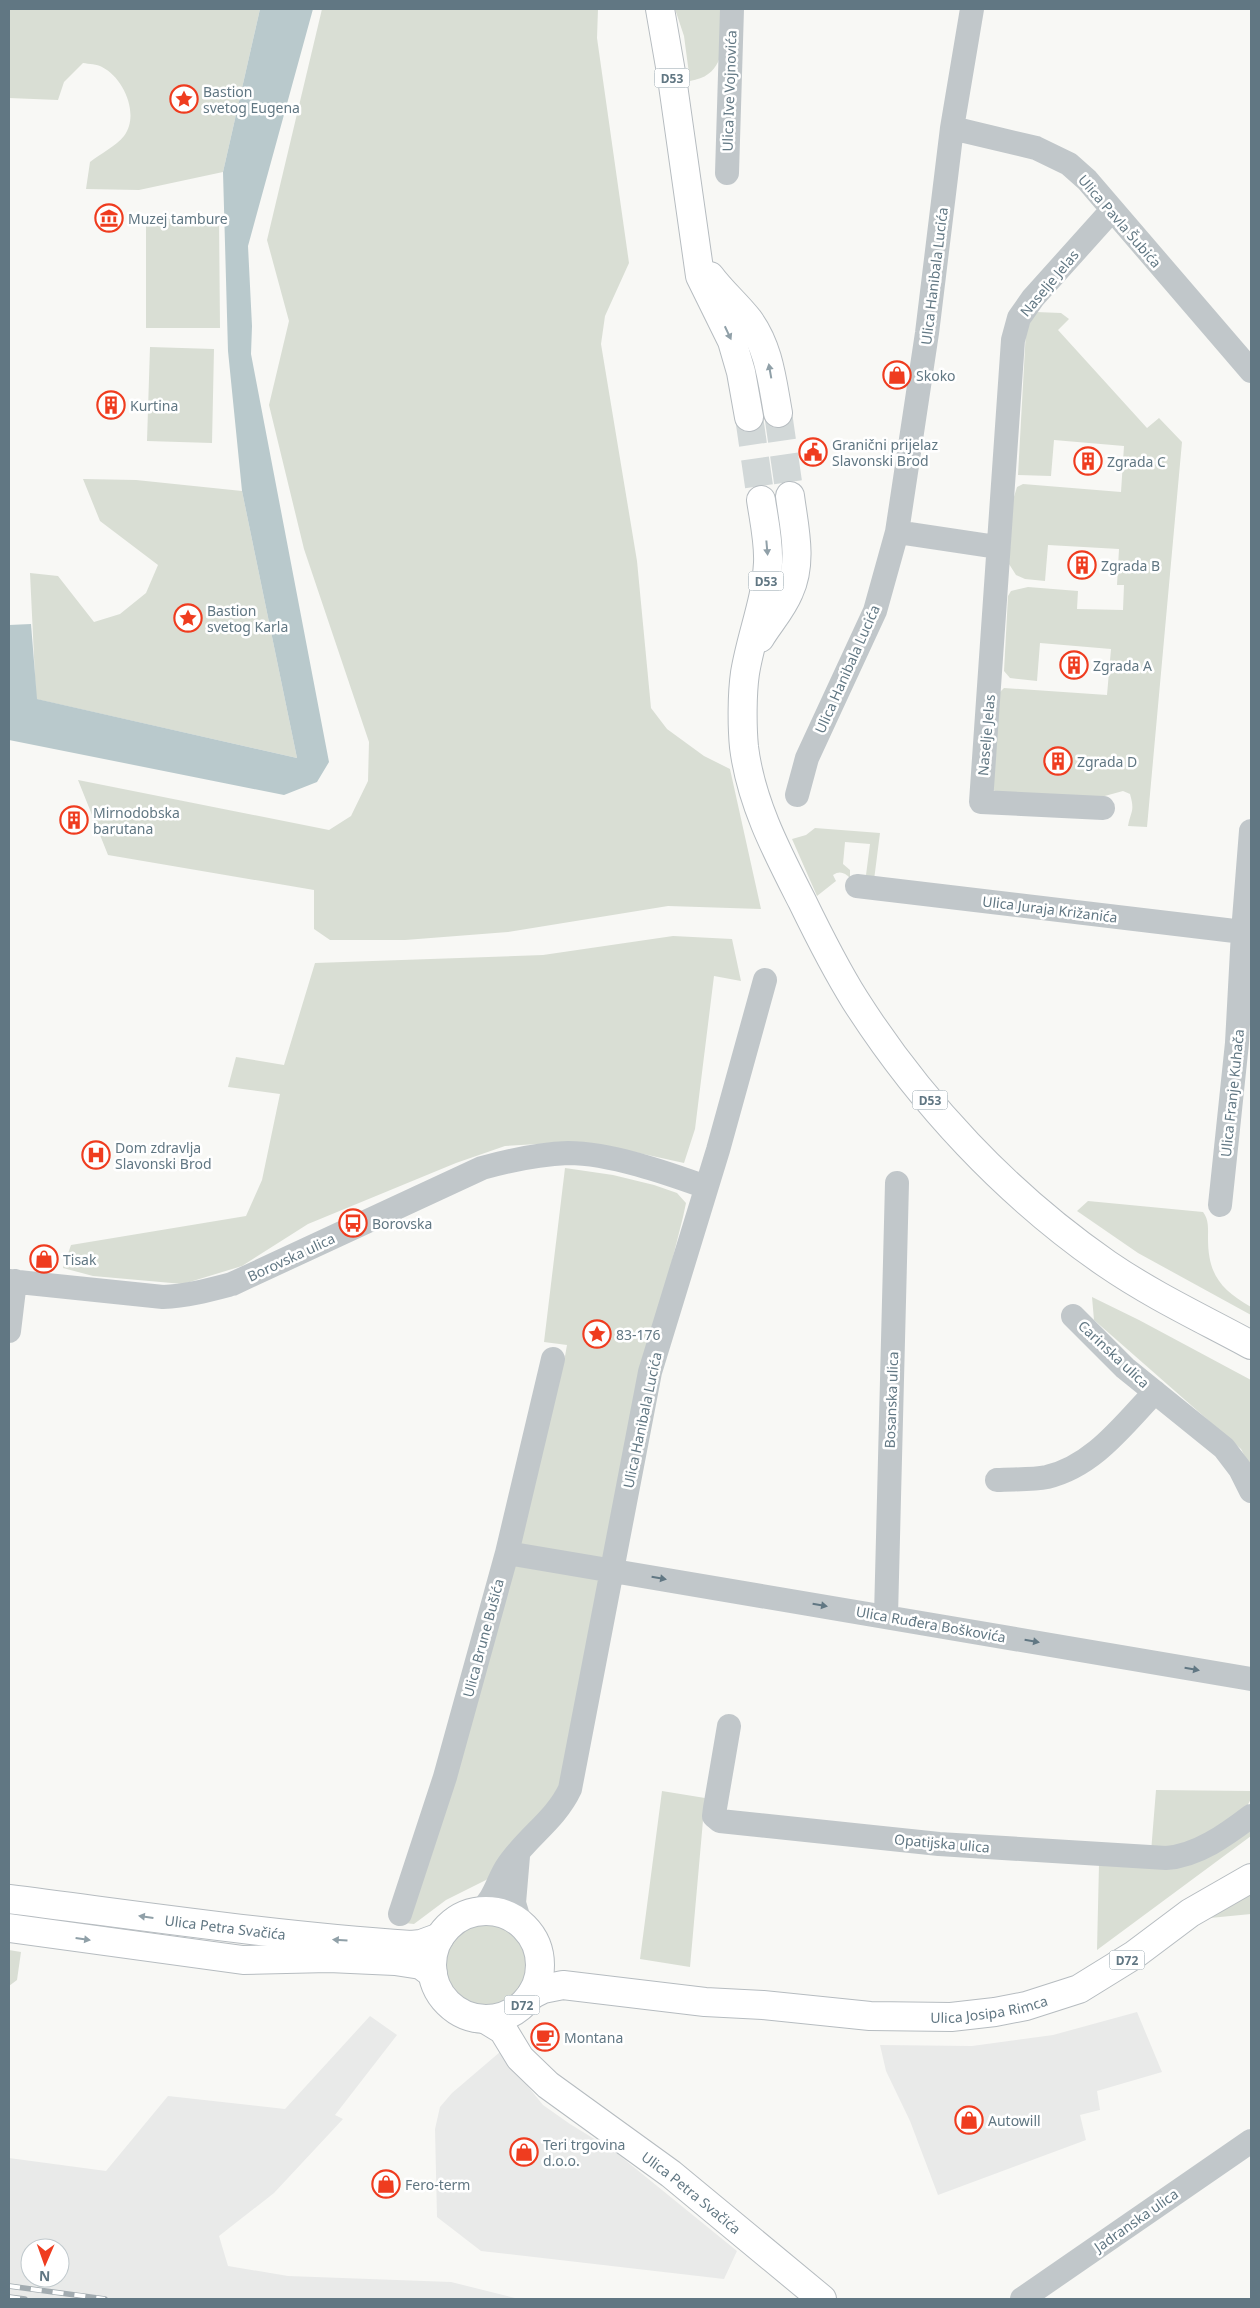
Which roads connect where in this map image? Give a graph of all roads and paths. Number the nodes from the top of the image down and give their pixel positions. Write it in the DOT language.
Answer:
graph roads {
  1 [pos="660,9"];
  2 [pos="732,9"];
  3 [pos="972,9"];
  4 [pos="952,128"];
  5 [pos="727,174"];
  6 [pos="1112,210"];
  7 [pos="696,247"];
  8 [pos="1251,371"];
  9 [pos="778,413"];
  10 [pos="749,417"];
  11 [pos="790,496"];
  12 [pos="761,500"];
  13 [pos="897,532"];
  14 [pos="997,547"];
  15 [pos="748,662"];
  16 [pos="797,795"];
  17 [pos="1103,808"];
  18 [pos="1251,830"];
  19 [pos="857,886"];
  20 [pos="1243,932"];
  21 [pos="765,980"];
  22 [pos="897,1183"];
  23 [pos="706,1187"];
  24 [pos="1220,1205"];
  25 [pos="12,1281"];
  26 [pos="1073,1316"];
  27 [pos="9,1331"];
  28 [pos="1251,1344"];
  29 [pos="553,1359"];
  30 [pos="1155,1392"];
  31 [pos="997,1480"];
  32 [pos="1251,1491"];
  33 [pos="507,1553"];
  34 [pos="612,1570"];
  35 [pos="886,1616"];
  36 [pos="1251,1679"];
  37 [pos="729,1726"];
  38 [pos="1251,1816"];
  39 [pos="519,1852"];
  40 [pos="1251,1858"];
  41 [pos="1251,1878"];
  42 [pos="9,1899"];
  43 [pos="480,1911"];
  44 [pos="1190,1912"];
  45 [pos="400,1914"];
  46 [pos="520,1923"];
  47 [pos="9,1928"];
  48 [pos="440,1938"];
  49 [pos="540,1954"];
  50 [pos="433,1974"];
  51 [pos="529,1998"];
  52 [pos="763,2005"];
  53 [pos="485,2019"];
  54 [pos="535,2070"];
  55 [pos="1251,2141"];
  56 [pos="1036,2296"];
  57 [pos="822,2299"];
  1 -- 7 [label="main road, D53"];
  2 -- 5 [label="street, Ulica Ive Vojnovića"];
  3 -- 4 [label="street, Ulica Hanibala Lucića"];
  4 -- 6 [label="street, Ulica Pavla Šubića"];
  4 -- 13 [label="street, Ulica Hanibala Lucića"];
  6 -- 8 [label="street, Ulica Pavla Šubića"];
  6 -- 14 [label="street, Naselje Jelas"];
  9 -- 7 [label="main road, D53, one-way"];
  7 -- 10 [label="main road, D53, one-way"];
  11 -- 15 [label="main road, D53"];
  12 -- 15 [label="main road, D53, one-way"];
  13 -- 14 [label="street"];
  13 -- 16 [label="street, Ulica Hanibala Lucića"];
  14 -- 17 [label="street, Naselje Jelas"];
  15 -- 28 [label="main road, D53"];
  18 -- 20 [label="street, Ulica Franje Kuhača"];
  19 -- 20 [label="street, Ulica Juraja Križanića"];
  20 -- 24 [label="street, Ulica Franje Kuhača"];
  21 -- 23 [label="street, Ulica Hanibala Lucića"];
  22 -- 35 [label="street, Bosanska ulica"];
  23 -- 25 [label="street, Borovska ulica"];
  23 -- 34 [label="street, Ulica Hanibala Lucića"];
  25 -- 27 [label="street"];
  26 -- 30 [label="street, Carinska ulica"];
  29 -- 33 [label="street, Ulica Brune Bušića"];
  30 -- 31 [label="street, Carinska ulica"];
  30 -- 32 [label="street, Carinska ulica"];
  33 -- 34 [label="street, Ulica Ruđera Boškovića"];
  33 -- 45 [label="street, Ulica Brune Bušića"];
  34 -- 35 [label="street, Ulica Ruđera Boškovića, one-way"];
  34 -- 39 [label="street, Ulica Hanibala Lucića"];
  35 -- 36 [label="street, Ulica Ruđera Boškovića, one-way"];
  37 -- 38 [label="street, Opatijska ulica"];
  39 -- 43 [label="street, Ulica Hanibala Lucića"];
  39 -- 46 [label="street"];
  40 -- 44 [label="main road, Ulica Josipa Rimca / D72"];
  41 -- 44 [label="main road, Ulica Josipa Rimca / D72"];
  48 -- 42 [label="main road, Ulica Petra Svačića, one-way"];
  43 -- 46 [label="main road, D72"];
  43 -- 48 [label="main road, D72"];
  44 -- 52 [label="main road, Ulica Josipa Rimca / D72"];
  46 -- 49 [label="main road, D72"];
  47 -- 50 [label="main road, Ulica Petra Svačića, one-way"];
  48 -- 50 [label="main road, D72"];
  49 -- 51 [label="main road, D72"];
  49 -- 52 [label="main road, Ulica Josipa Rimca / D72"];
  50 -- 53 [label="main road, D72"];
  51 -- 52 [label="main road, Ulica Josipa Rimca / D72"];
  51 -- 53 [label="main road, D72"];
  51 -- 54 [label="main road, Ulica Petra Svačića"];
  53 -- 54 [label="main road, Ulica Petra Svačića"];
  54 -- 57 [label="main road, Ulica Petra Svačića"];
  55 -- 56 [label="street, Jadranska ulica"];
}
